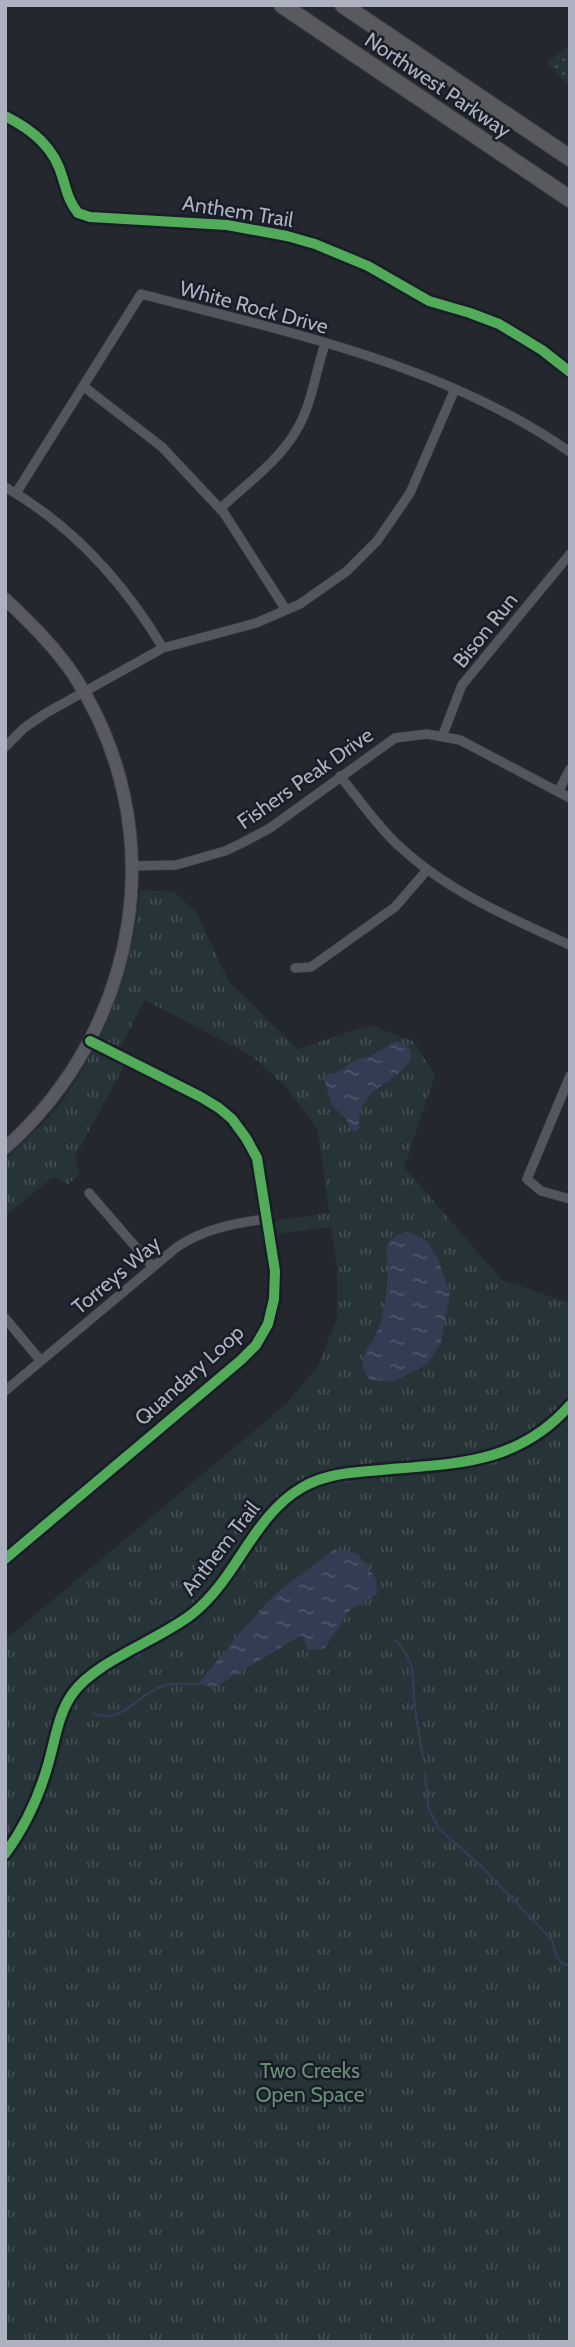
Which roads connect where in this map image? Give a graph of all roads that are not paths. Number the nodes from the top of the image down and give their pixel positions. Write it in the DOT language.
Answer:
graph roads {
  1 [pos="282,5"];
  2 [pos="343,5"];
  3 [pos="570,158"];
  4 [pos="570,199"];
  5 [pos="325,344"];
  6 [pos="83,386"];
  7 [pos="455,389"];
  8 [pos="570,452"];
  9 [pos="5,487"];
  10 [pos="16,493"];
  11 [pos="220,509"];
  12 [pos="570,554"];
  13 [pos="5,599"];
  14 [pos="286,610"];
  15 [pos="163,648"];
  16 [pos="84,693"];
  17 [pos="442,737"];
  18 [pos="7,740"];
  19 [pos="570,769"];
  20 [pos="340,776"];
  21 [pos="558,792"];
  22 [pos="570,798"];
  23 [pos="132,866"];
  24 [pos="427,870"];
  25 [pos="570,945"];
  26 [pos="295,968"];
  27 [pos="90,1041"];
  28 [pos="570,1076"];
  29 [pos="5,1148"];
  30 [pos="89,1193"];
  31 [pos="570,1199"];
  32 [pos="266,1219"];
  33 [pos="153,1267"];
  34 [pos="5,1318"];
  35 [pos="41,1361"];
  36 [pos="5,1391"];
  37 [pos="5,1559"];
  1 -- 4 [label="highway, Northwest Parkway"];
  2 -- 3 [label="highway, Northwest Parkway"];
  5 -- 6 [label="street, White Rock Drive"];
  5 -- 7 [label="street, White Rock Drive"];
  5 -- 11 [label="street"];
  6 -- 10 [label="street, White Rock Drive"];
  6 -- 11 [label="street"];
  7 -- 8 [label="street, White Rock Drive"];
  7 -- 14 [label="street"];
  9 -- 10 [label="street"];
  10 -- 15 [label="street"];
  11 -- 14 [label="street"];
  12 -- 17 [label="street, Bison Run"];
  13 -- 16 [label="street"];
  14 -- 15 [label="street"];
  15 -- 16 [label="street"];
  16 -- 18 [label="street"];
  16 -- 23 [label="street"];
  17 -- 20 [label="street, Fishers Peak Drive"];
  17 -- 21 [label="street, Fishers Peak Drive"];
  19 -- 21 [label="street"];
  20 -- 23 [label="street, Fishers Peak Drive"];
  20 -- 24 [label="street"];
  21 -- 22 [label="street, Fishers Peak Drive"];
  23 -- 27 [label="street"];
  24 -- 25 [label="street"];
  24 -- 26 [label="street"];
  27 -- 29 [label="street"];
  27 -- 32 [label="street, Quandary Loop"];
  28 -- 31 [label="street"];
  30 -- 33 [label="street"];
  32 -- 33 [label="street, Torreys Way"];
  32 -- 37 [label="street, Quandary Loop"];
  33 -- 35 [label="street, Torreys Way"];
  34 -- 35 [label="street"];
  35 -- 36 [label="street, Torreys Way"];
}
